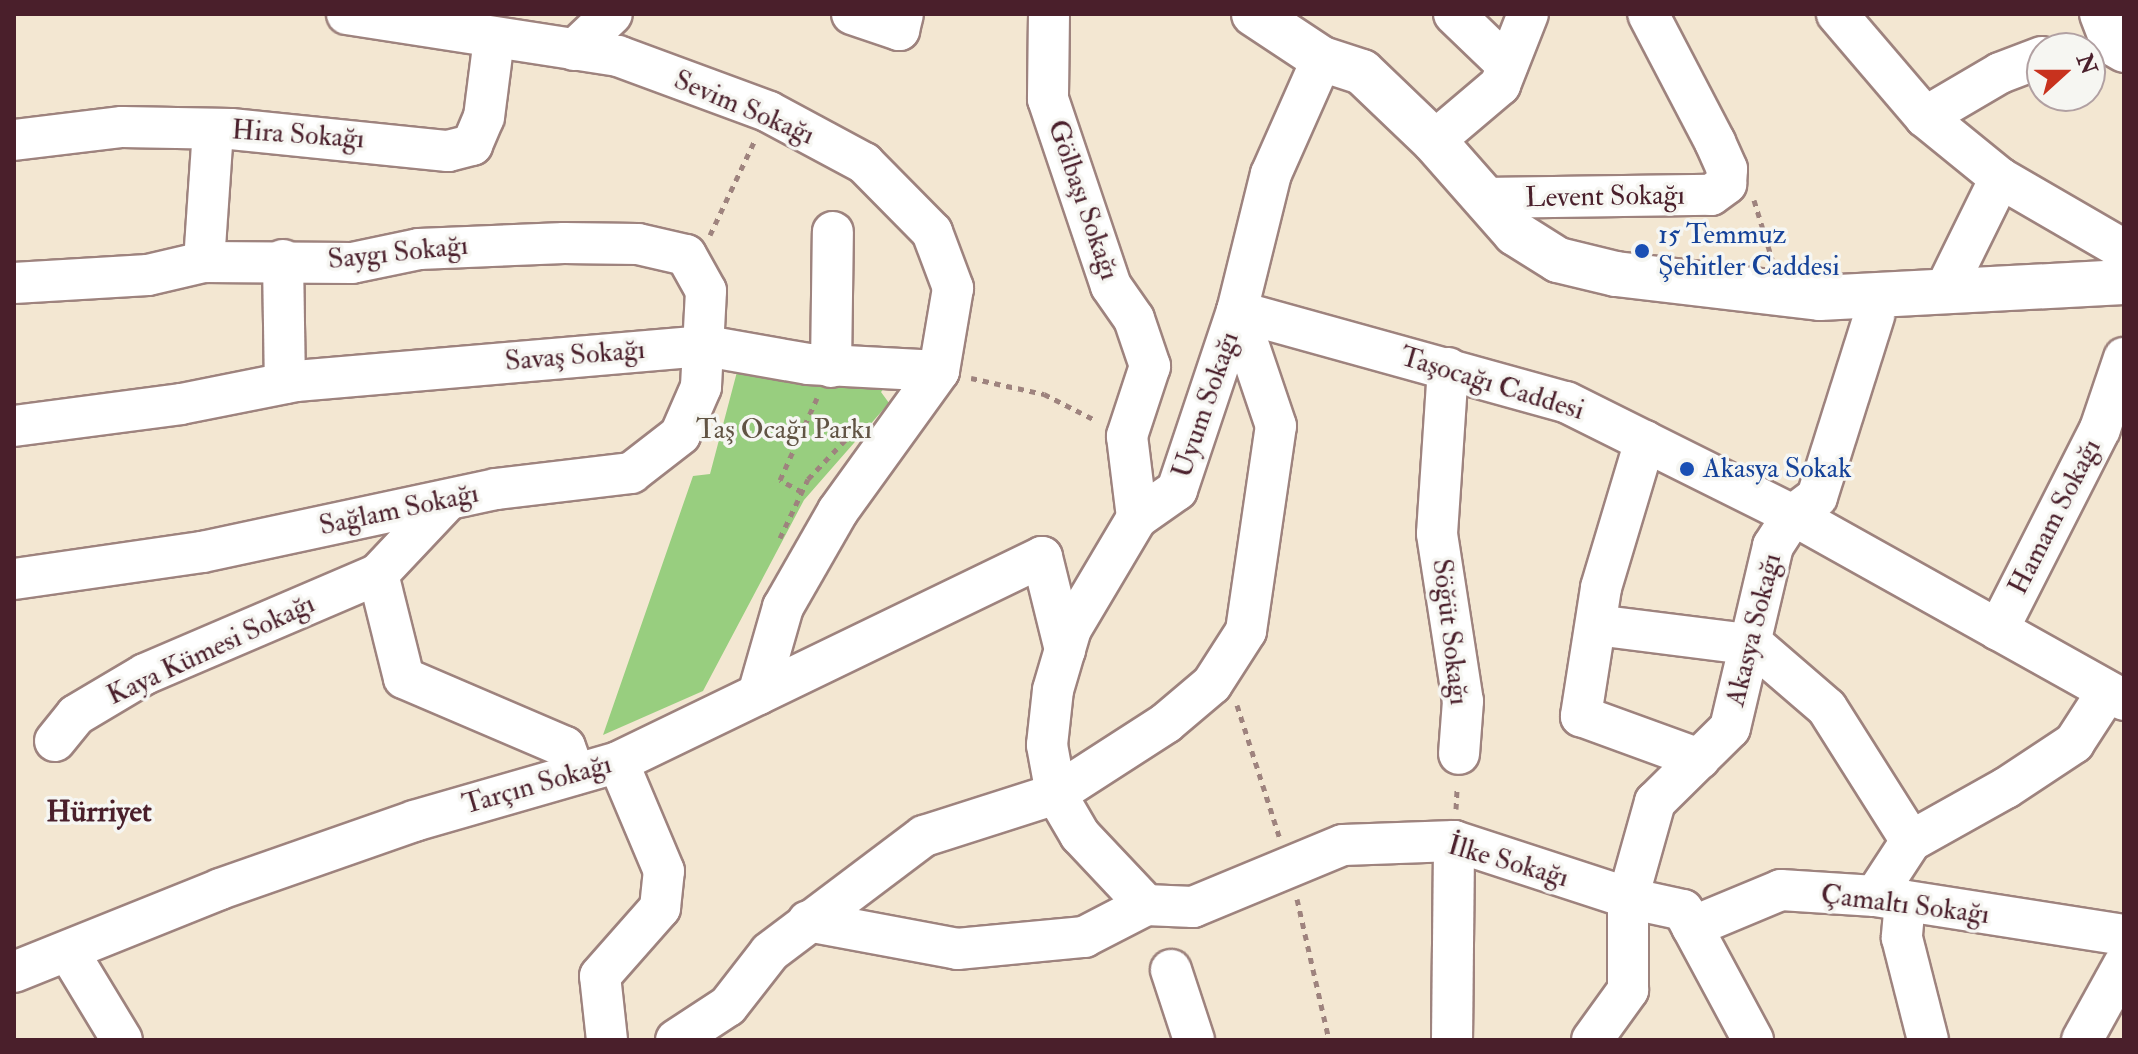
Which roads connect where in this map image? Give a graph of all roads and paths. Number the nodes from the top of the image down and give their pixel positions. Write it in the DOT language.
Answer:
graph roads {
  1 [pos="347,14"];
  2 [pos="612,14"];
  3 [pos="852,14"];
  4 [pos="903,14"];
  5 [pos="1049,14"];
  6 [pos="1254,14"];
  7 [pos="1454,14"];
  8 [pos="1528,14"];
  9 [pos="1648,14"];
  10 [pos="1837,14"];
  11 [pos="494,39"];
  12 [pos="574,50"];
  13 [pos="1322,59"];
  14 [pos="2026,63"];
  15 [pos="1507,65"];
  16 [pos="769,112"];
  17 [pos="1925,117"];
  18 [pos="213,129"];
  19 [pos="14,140"];
  20 [pos="1434,141"];
  21 [pos="2000,178"];
  22 [pos="1483,198"];
  23 [pos="1756,204"];
  24 [pos="833,232"];
  25 [pos="2124,250"];
  26 [pos="283,260"];
  27 [pos="204,262"];
  28 [pos="1774,265"];
  29 [pos="694,269"];
  30 [pos="2124,282"];
  31 [pos="14,283"];
  32 [pos="1944,292"];
  33 [pos="2124,295"];
  34 [pos="1237,311"];
  35 [pos="1874,316"];
  36 [pos="706,346"];
  37 [pos="2124,358"];
  38 [pos="831,367"];
  39 [pos="1448,368"];
  40 [pos="939,371"];
  41 [pos="285,383"];
  42 [pos="14,426"];
  43 [pos="1127,436"];
  44 [pos="1645,441"];
  45 [pos="802,492"];
  46 [pos="445,503"];
  47 [pos="1793,515"];
  48 [pos="1137,518"];
  49 [pos="378,574"];
  50 [pos="14,579"];
  51 [pos="1596,625"];
  52 [pos="1998,630"];
  53 [pos="1754,645"];
  54 [pos="1065,650"];
  55 [pos="758,694"];
  56 [pos="2115,696"];
  57 [pos="55,741"];
  58 [pos="1459,754"];
  59 [pos="1699,759"];
  60 [pos="618,762"];
  61 [pos="575,774"];
  62 [pos="1056,794"];
  63 [pos="1454,841"];
  64 [pos="1911,841"];
  65 [pos="1628,898"];
  66 [pos="1890,898"];
  67 [pos="1146,905"];
  68 [pos="808,921"];
  69 [pos="1692,927"];
  70 [pos="2124,935"];
  71 [pos="68,951"];
  72 [pos="2124,964"];
  73 [pos="1171,970"];
  74 [pos="14,972"];
  75 [pos="122,1040"];
  76 [pos="607,1040"];
  77 [pos="676,1040"];
  78 [pos="1194,1040"];
  79 [pos="1452,1040"];
  80 [pos="1592,1040"];
  81 [pos="1753,1040"];
  82 [pos="1928,1040"];
  83 [pos="2082,1040"];
  1 -- 11 [label="street, Sevim Sokağı"];
  2 -- 12 [label="street"];
  3 -- 4 [label="street"];
  5 -- 43 [label="street, Gölbaşı Sokağı"];
  6 -- 13 [label="main road"];
  7 -- 15 [label="street"];
  8 -- 15 [label="street"];
  9 -- 22 [label="street, Levent Sokağı"];
  10 -- 17 [label="street"];
  11 -- 12 [label="street, Sevim Sokağı"];
  11 -- 18 [label="street, Hira Sokağı"];
  12 -- 16 [label="street, Sevim Sokağı"];
  13 -- 20 [label="main road"];
  13 -- 34 [label="street"];
  13 -- 35 [label="main road"];
  14 -- 17 [label="street"];
  15 -- 20 [label="street"];
  16 -- 29 [label="path"];
  16 -- 40 [label="street, Sevim Sokağı"];
  17 -- 21 [label="street"];
  18 -- 19 [label="street, Hira Sokağı"];
  18 -- 27 [label="street"];
  20 -- 22 [label="main road"];
  21 -- 25 [label="street"];
  21 -- 32 [label="street"];
  22 -- 32 [label="main road"];
  23 -- 28 [label="path"];
  24 -- 38 [label="street"];
  26 -- 27 [label="street, Saygı Sokağı"];
  26 -- 29 [label="street, Saygı Sokağı"];
  26 -- 41 [label="street"];
  27 -- 31 [label="street, Saygı Sokağı"];
  29 -- 36 [label="street"];
  30 -- 32 [label="main road"];
  33 -- 35 [label="main road"];
  34 -- 39 [label="street, Taşocağı Caddesi"];
  34 -- 48 [label="street, Uyum Sokağı"];
  34 -- 62 [label="street"];
  35 -- 47 [label="street, Akasya Sokağı"];
  36 -- 38 [label="street, Savaş Sokağı"];
  36 -- 41 [label="street, Savaş Sokağı"];
  36 -- 46 [label="street, Sağlam Sokağı"];
  37 -- 52 [label="street, Hamam Sokağı"];
  38 -- 40 [label="street, Savaş Sokağı"];
  38 -- 45 [label="path"];
  39 -- 44 [label="street, Taşocağı Caddesi"];
  39 -- 58 [label="street, Söğüt Sokağı"];
  40 -- 43 [label="path"];
  40 -- 55 [label="street, Sevim Sokağı"];
  41 -- 42 [label="street, Savaş Sokağı"];
  43 -- 48 [label="street, Gölbaşı Sokağı"];
  44 -- 47 [label="street, Taşocağı Caddesi"];
  44 -- 51 [label="street"];
  46 -- 49 [label="street"];
  46 -- 50 [label="street, Sağlam Sokağı"];
  47 -- 52 [label="street, Taşocağı Caddesi"];
  47 -- 53 [label="street, Akasya Sokağı"];
  48 -- 54 [label="street, Uyum Sokağı"];
  49 -- 57 [label="street, Kaya Kümesi Sokağı"];
  49 -- 61 [label="street"];
  51 -- 53 [label="street"];
  51 -- 59 [label="street"];
  52 -- 56 [label="street, Taşocağı Caddesi"];
  53 -- 59 [label="street, Akasya Sokağı"];
  53 -- 64 [label="street"];
  54 -- 55 [label="street, Tarçın Sokağı"];
  54 -- 62 [label="street, Uyum Sokağı"];
  55 -- 60 [label="street, Tarçın Sokağı"];
  56 -- 64 [label="street"];
  58 -- 63 [label="path"];
  59 -- 65 [label="street, Akasya Sokağı"];
  60 -- 61 [label="street, Tarçın Sokağı"];
  60 -- 76 [label="street"];
  61 -- 71 [label="street, Tarçın Sokağı"];
  62 -- 67 [label="street, Uyum Sokağı"];
  62 -- 68 [label="street"];
  63 -- 65 [label="street, İlke Sokağı"];
  63 -- 67 [label="street, İlke Sokağı"];
  63 -- 79 [label="street"];
  64 -- 66 [label="street"];
  65 -- 69 [label="street, İlke Sokağı"];
  65 -- 80 [label="street, Akasya Sokağı"];
  66 -- 69 [label="street, Çamaltı Sokağı"];
  66 -- 70 [label="street, Çamaltı Sokağı"];
  66 -- 82 [label="street"];
  67 -- 68 [label="street"];
  68 -- 77 [label="street"];
  69 -- 81 [label="street, İlke Sokağı"];
  71 -- 74 [label="street, Tarçın Sokağı"];
  71 -- 75 [label="street"];
  72 -- 83 [label="street"];
  73 -- 78 [label="street"];
}
